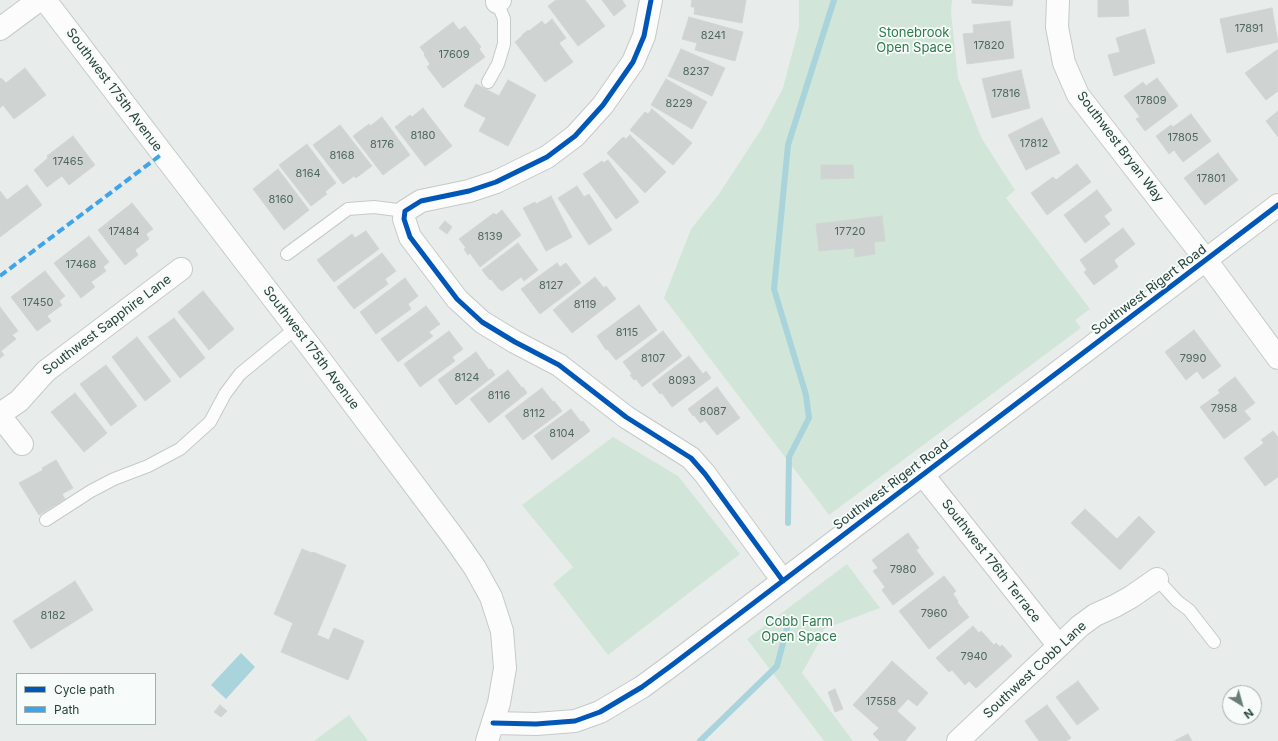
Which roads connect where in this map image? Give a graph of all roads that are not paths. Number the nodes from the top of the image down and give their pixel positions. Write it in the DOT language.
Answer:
graph roads {
  1 [pos="39,0"];
  2 [pos="45,0"];
  3 [pos="652,0"];
  4 [pos="1058,0"];
  5 [pos="499,1"];
  6 [pos="0,29"];
  7 [pos="488,82"];
  8 [pos="1278,205"];
  9 [pos="405,211"];
  10 [pos="287,254"];
  11 [pos="1206,260"];
  12 [pos="181,269"];
  13 [pos="296,328"];
  14 [pos="1278,358"];
  15 [pos="0,415"];
  16 [pos="22,444"];
  17 [pos="923,475"];
  18 [pos="46,520"];
  19 [pos="1157,579"];
  20 [pos="783,581"];
  21 [pos="1214,642"];
  22 [pos="1059,646"];
  23 [pos="490,732"];
  24 [pos="958,741"];
  1 -- 6 [label="street"];
  2 -- 13 [label="street, Southwest 175th Avenue"];
  3 -- 9 [label="street"];
  4 -- 11 [label="street, Southwest Bryan Way"];
  5 -- 7 [label="lane"];
  8 -- 11 [label="street, Southwest Rigert Road"];
  9 -- 10 [label="lane"];
  9 -- 20 [label="street"];
  11 -- 14 [label="street, Southwest Bryan Way"];
  11 -- 17 [label="street, Southwest Rigert Road"];
  12 -- 15 [label="street, Southwest Sapphire Lane"];
  13 -- 18 [label="lane"];
  13 -- 23 [label="street, Southwest 175th Avenue"];
  15 -- 16 [label="street"];
  17 -- 20 [label="street, Southwest Rigert Road"];
  17 -- 22 [label="street, Southwest 176th Terrace"];
  19 -- 21 [label="lane"];
  19 -- 22 [label="street, Southwest Cobb Lane"];
  20 -- 23 [label="street, Southwest Rigert Road"];
  22 -- 24 [label="street, Southwest Cobb Lane"];
}
